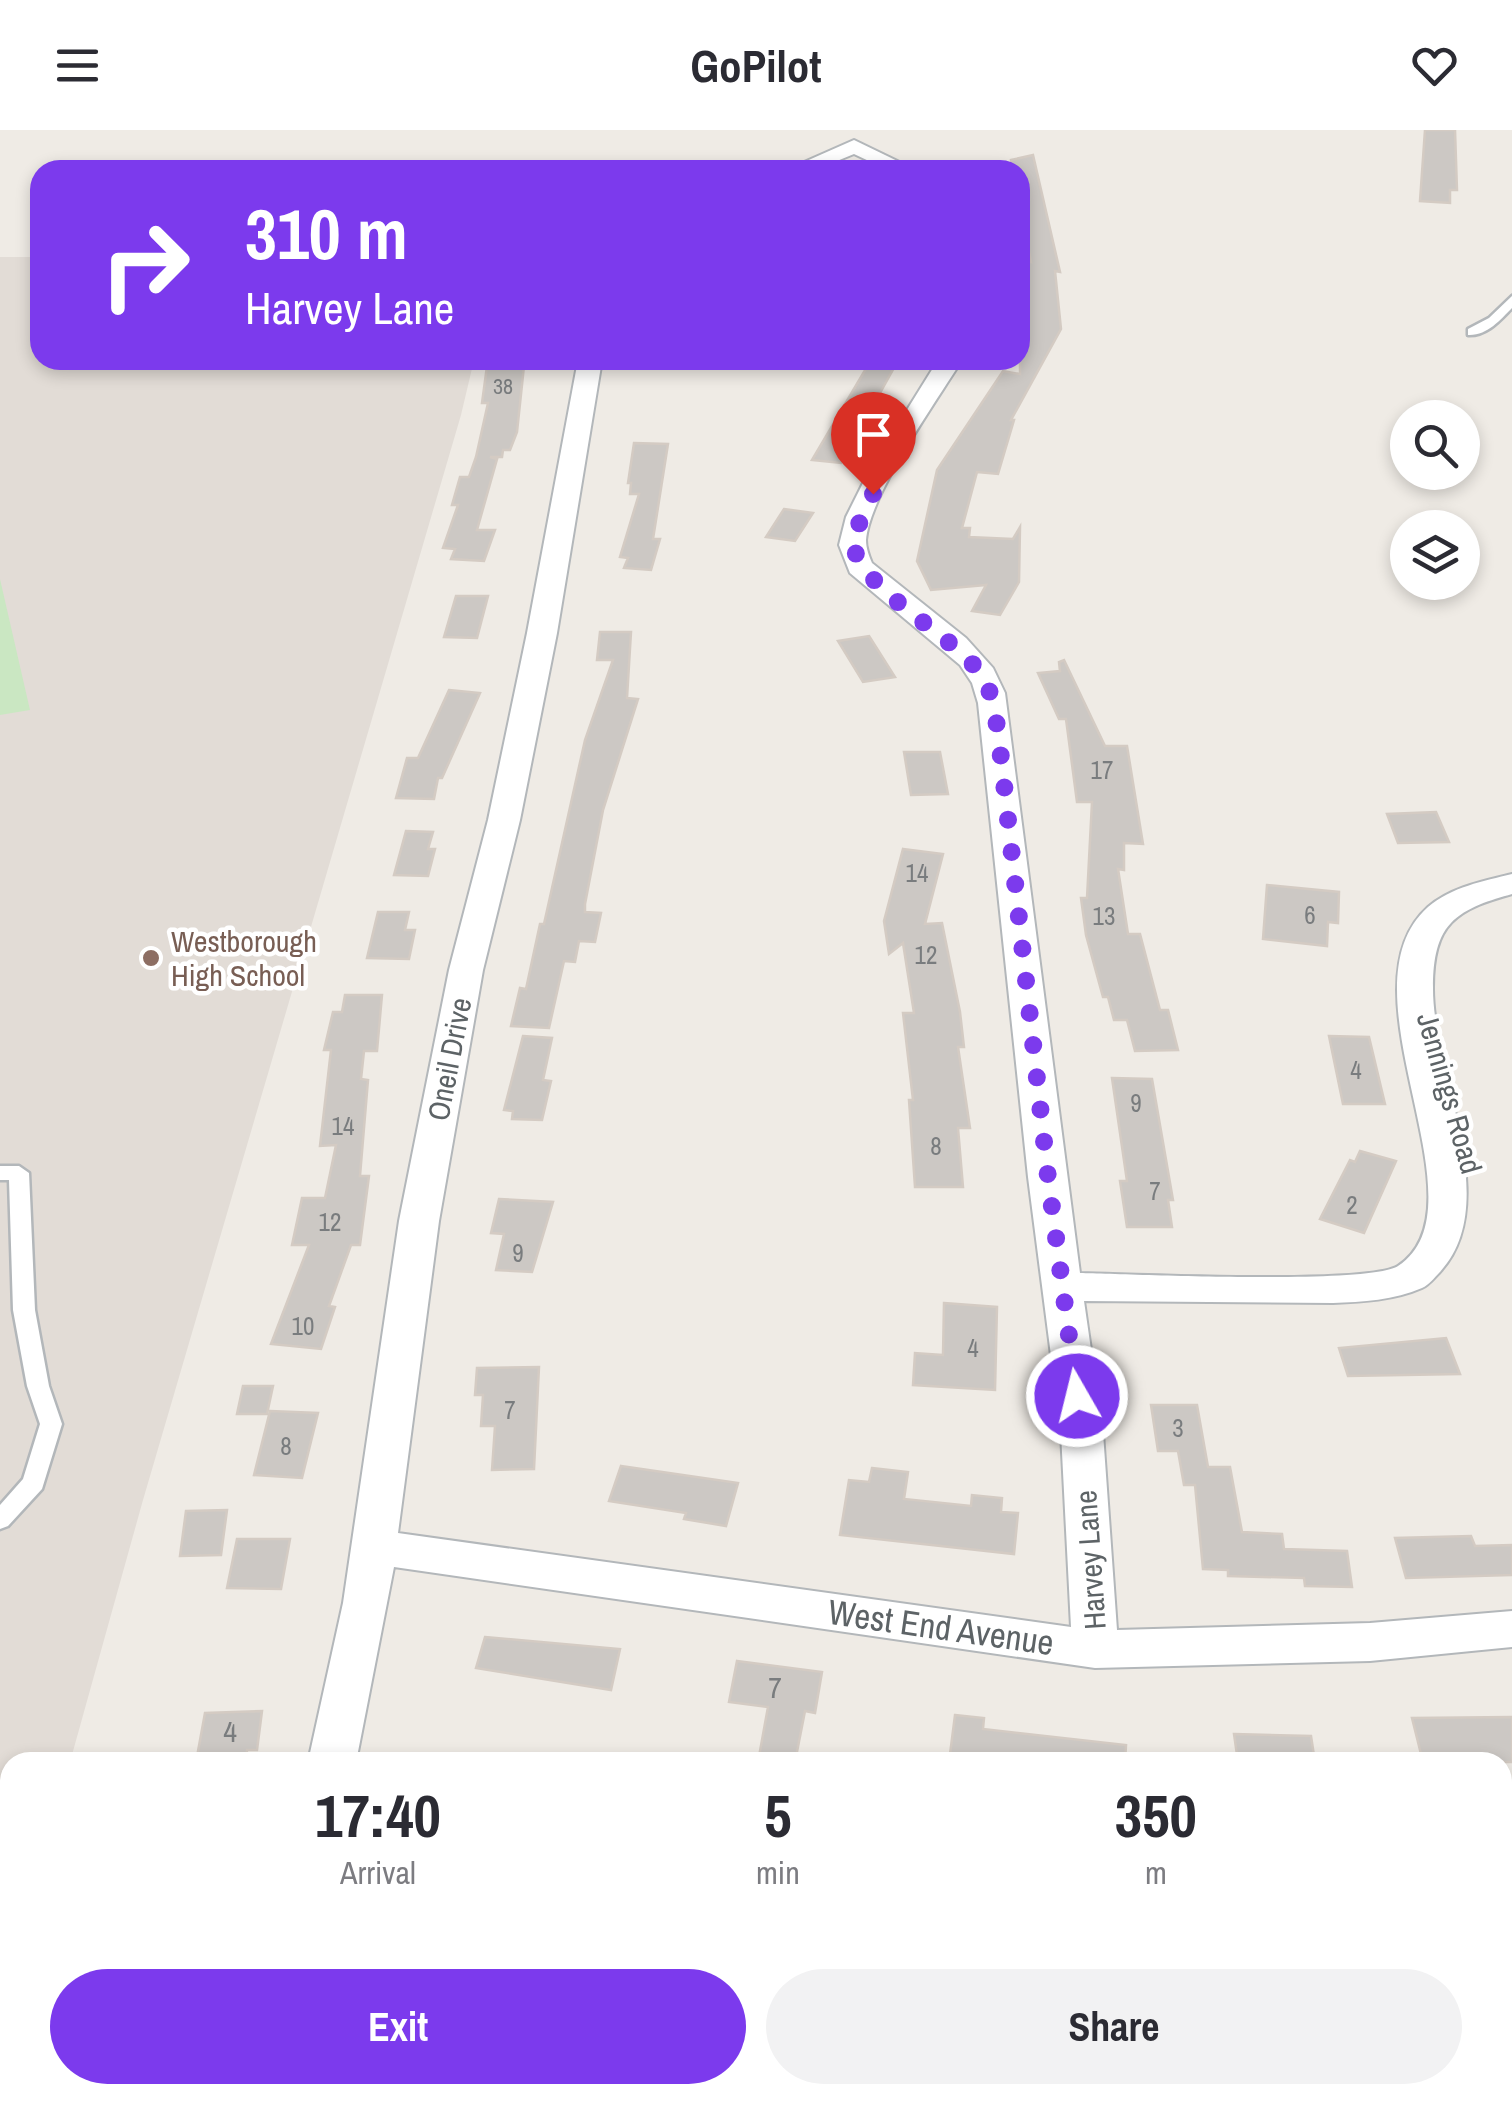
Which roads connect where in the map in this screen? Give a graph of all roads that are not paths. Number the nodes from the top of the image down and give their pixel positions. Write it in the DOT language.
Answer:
graph roads {
  1 [pos="821,160"];
  2 [pos="884,160"];
  3 [pos="1512,300"];
  4 [pos="1472,332"];
  5 [pos="588,370"];
  6 [pos="944,370"];
  7 [pos="1512,884"];
  8 [pos="0,1173"];
  9 [pos="1062,1287"];
  10 [pos="0,1520"];
  11 [pos="373,1547"];
  12 [pos="1512,1629"];
  13 [pos="1096,1649"];
  14 [pos="334,1752"];
  1 -- 2 [label="street"];
  3 -- 4 [label="lane"];
  5 -- 11 [label="street, Oneil Drive"];
  6 -- 9 [label="street, Harvey Lane"];
  7 -- 9 [label="street, Jennings Road"];
  8 -- 10 [label="lane"];
  9 -- 13 [label="street, Harvey Lane"];
  11 -- 13 [label="street, West End Avenue"];
  11 -- 14 [label="street, Oneil Drive"];
  12 -- 13 [label="street, West End Avenue"];
}
